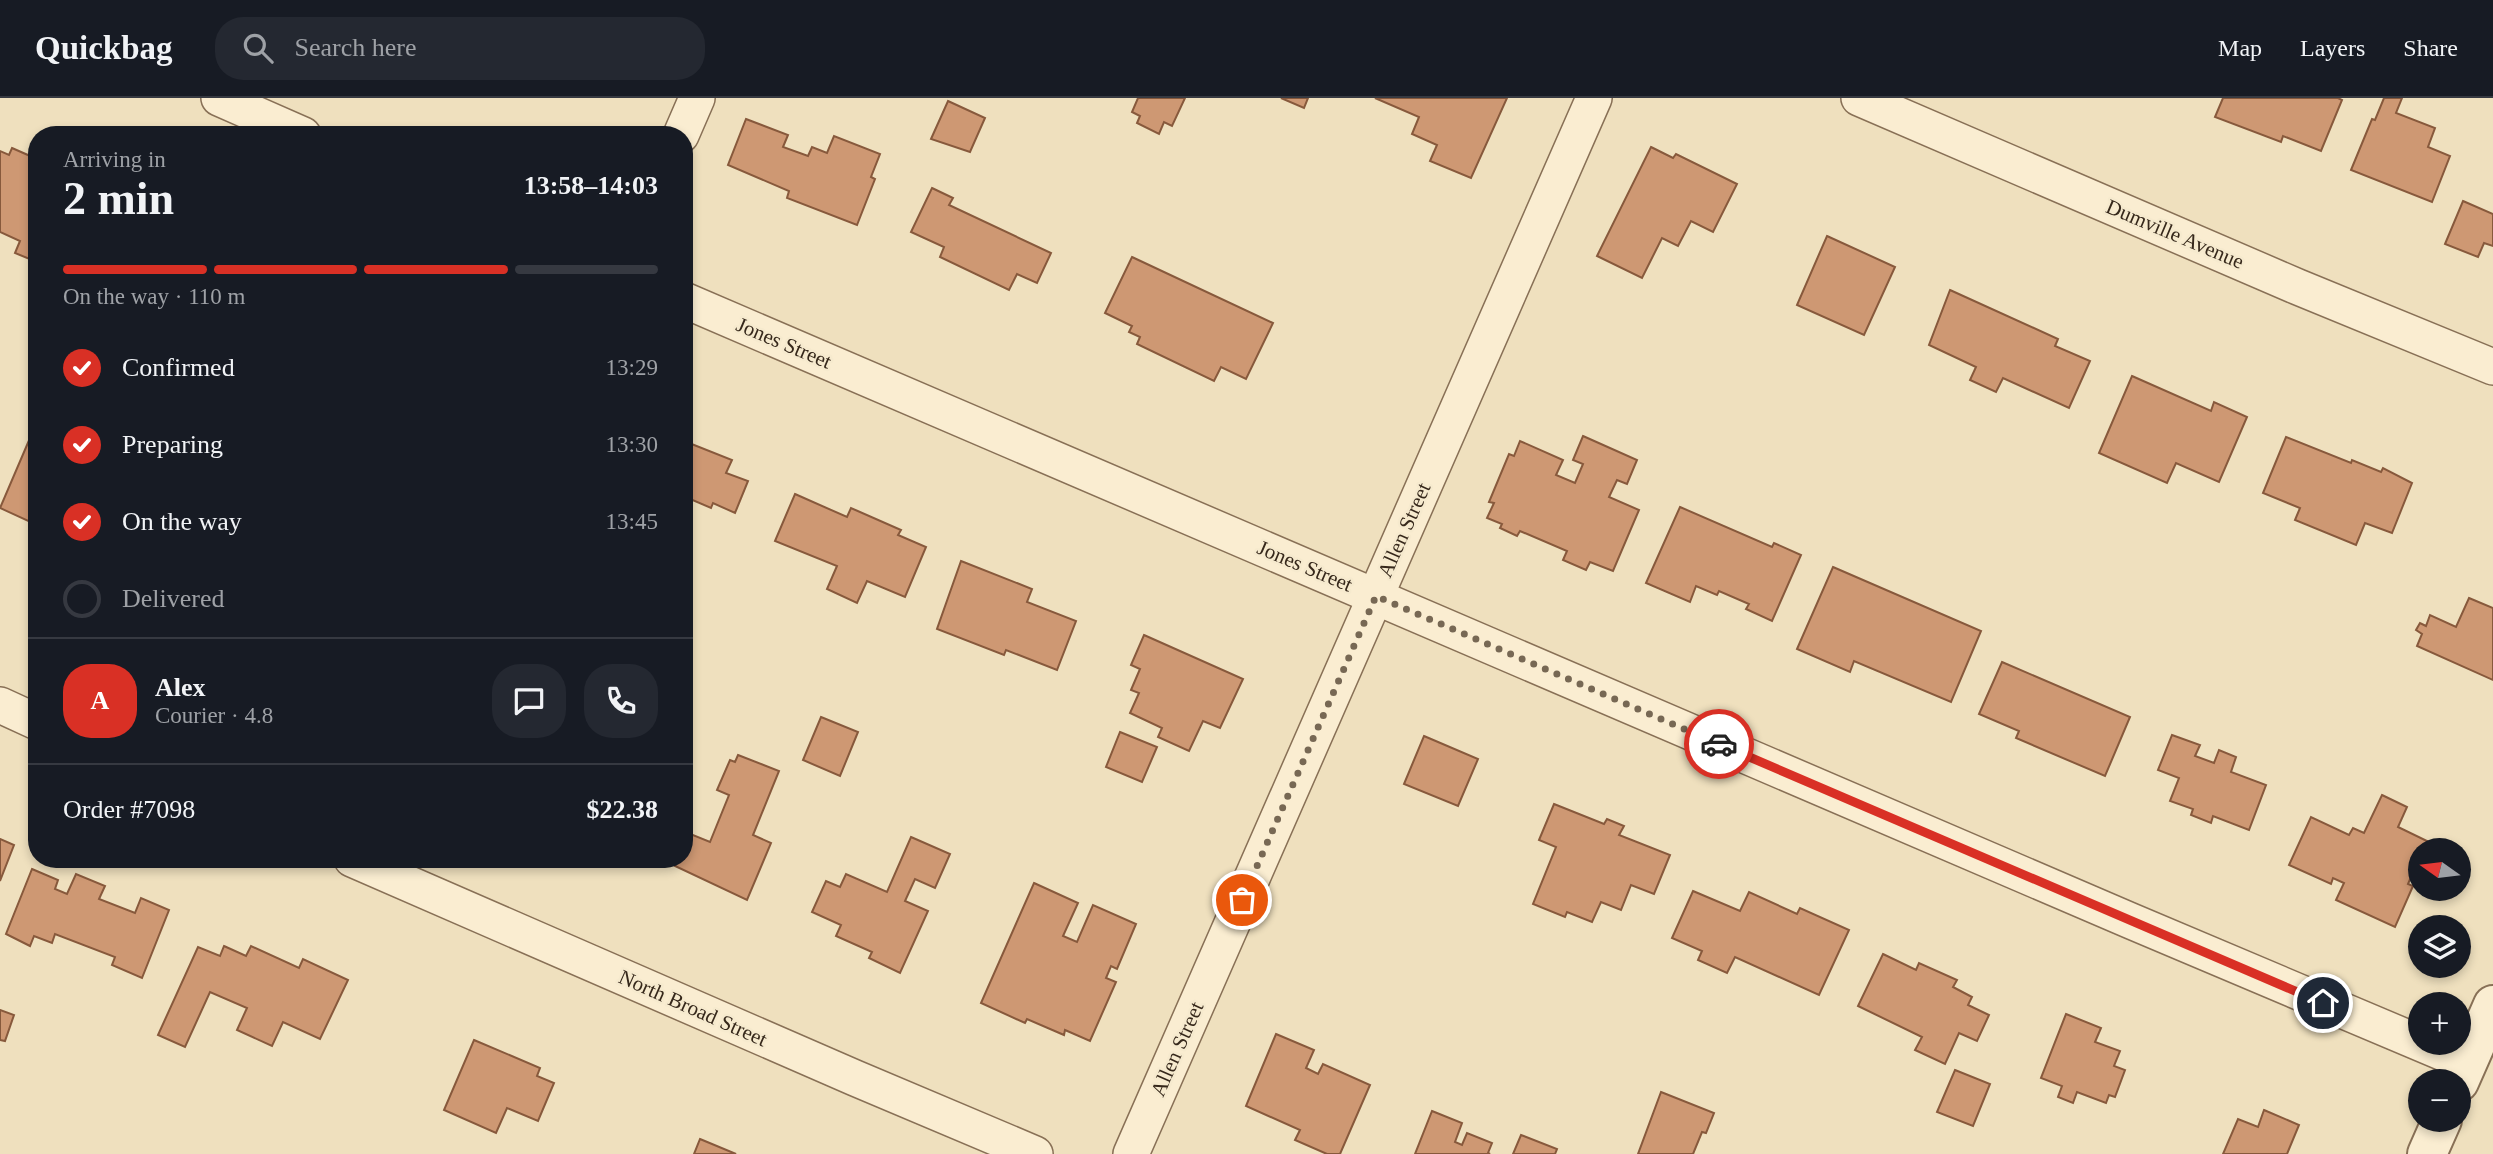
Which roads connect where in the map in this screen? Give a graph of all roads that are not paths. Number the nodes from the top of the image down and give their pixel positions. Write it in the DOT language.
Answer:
graph roads {
  1 [pos="219,98"];
  2 [pos="697,98"];
  3 [pos="1594,98"];
  4 [pos="1859,98"];
  5 [pos="283,126"];
  6 [pos="685,126"];
  7 [pos="693,304"];
  8 [pos="2493,367"];
  9 [pos="1376,596"];
  10 [pos="0,705"];
  11 [pos="28,718"];
  12 [pos="376,868"];
  13 [pos="2493,1005"];
  14 [pos="2454,1069"];
  15 [pos="2465,1069"];
  16 [pos="2437,1132"];
  17 [pos="1035,1154"];
  18 [pos="1131,1154"];
  19 [pos="2427,1154"];
  1 -- 5 [label="street"];
  2 -- 6 [label="street"];
  3 -- 9 [label="street, Allen Street"];
  4 -- 8 [label="street, Dumville Avenue"];
  7 -- 9 [label="street, Jones Street"];
  9 -- 14 [label="street, Jones Street"];
  9 -- 18 [label="street, Allen Street"];
  10 -- 11 [label="street"];
  12 -- 17 [label="street, North Broad Street"];
  13 -- 15 [label="street"];
  16 -- 19 [label="street"];
}
